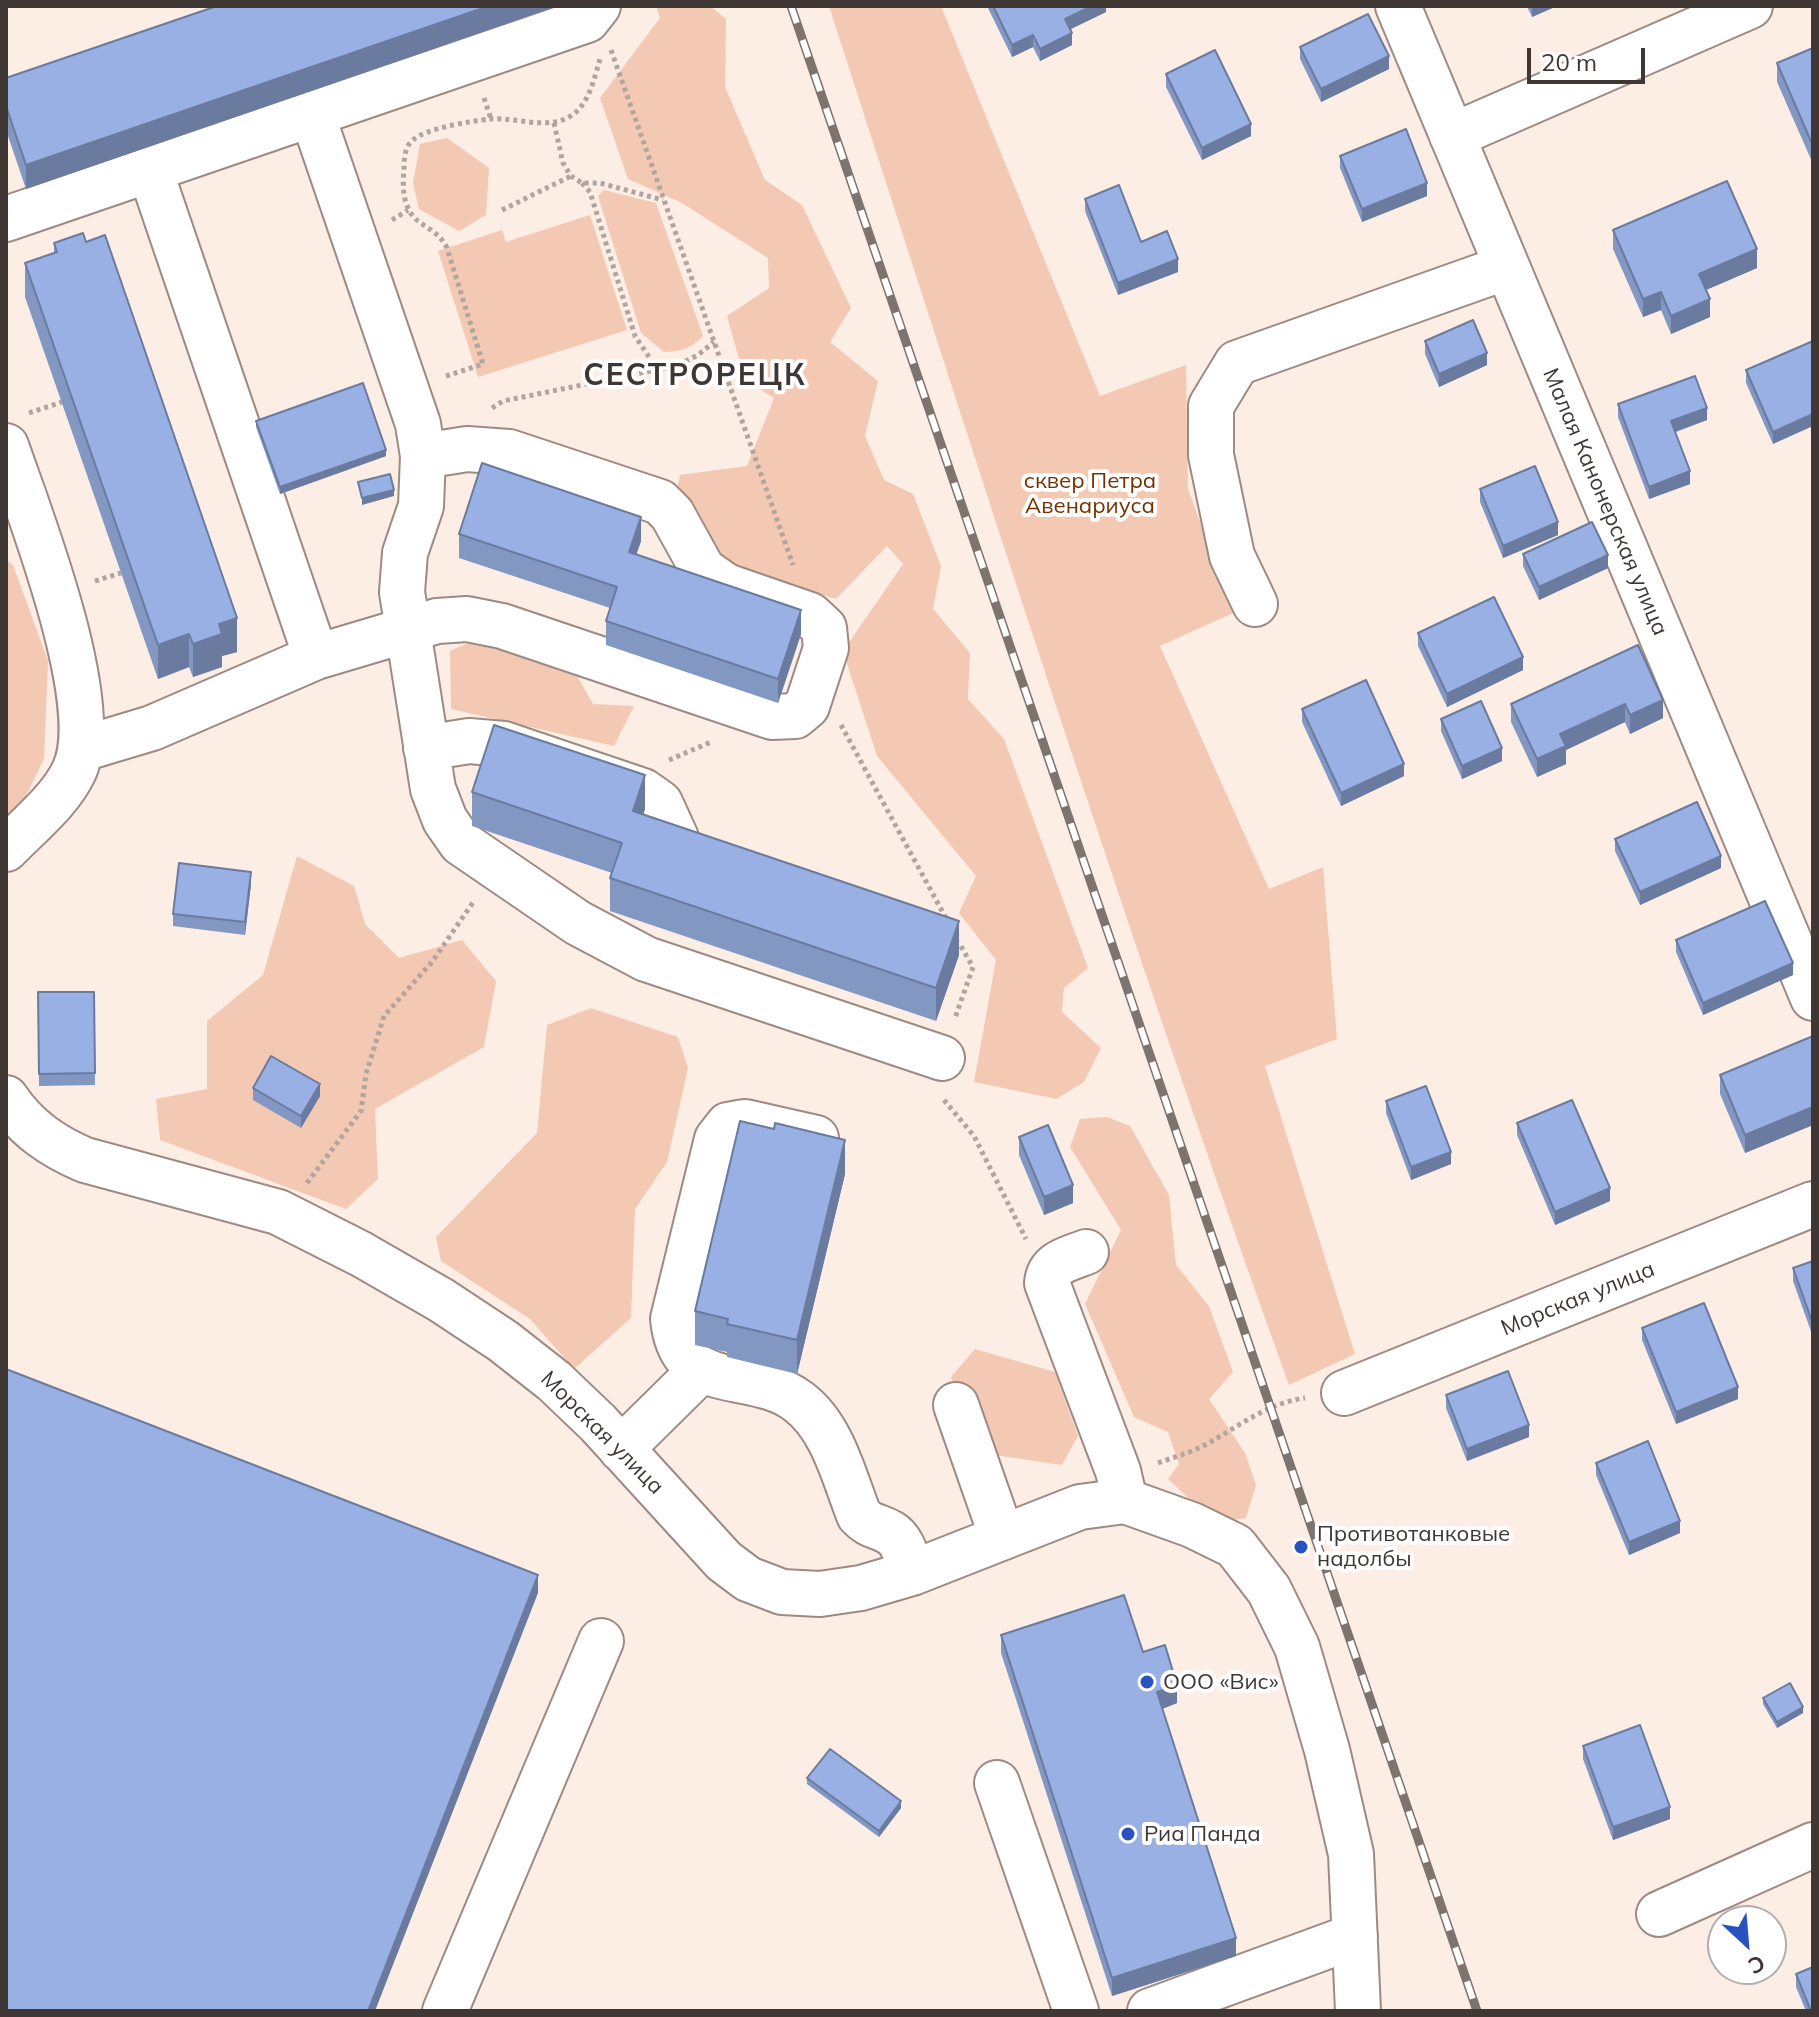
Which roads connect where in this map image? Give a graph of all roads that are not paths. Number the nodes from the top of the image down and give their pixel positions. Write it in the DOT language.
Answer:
graph roads {
  1 [pos="598,6"];
  2 [pos="1398,6"];
  3 [pos="1750,6"];
  4 [pos="312,114"];
  5 [pos="1452,136"];
  6 [pos="150,170"];
  7 [pos="9,216"];
  8 [pos="1507,267"];
  9 [pos="13,431"];
  10 [pos="423,456"];
  11 [pos="1255,604"];
  12 [pos="407,630"];
  13 [pos="316,657"];
  14 [pos="426,748"];
  15 [pos="82,749"];
  16 [pos="676,838"];
  17 [pos="6,849"];
  18 [pos="1813,998"];
  19 [pos="942,1058"];
  20 [pos="6,1098"];
  21 [pos="816,1138"];
  22 [pos="1813,1204"];
  23 [pos="1086,1252"];
  24 [pos="701,1370"];
  25 [pos="1344,1393"];
  26 [pos="956,1405"];
  27 [pos="621,1449"];
  28 [pos="1125,1501"];
  29 [pos="1002,1537"];
  30 [pos="912,1573"];
  31 [pos="601,1641"];
  32 [pos="997,1783"];
  33 [pos="1813,1845"];
  34 [pos="1659,1914"];
  35 [pos="1355,1936"];
  36 [pos="445,2011"];
  37 [pos="1076,2011"];
  38 [pos="1150,2011"];
  39 [pos="1358,2011"];
  1 -- 4 [label="street"];
  2 -- 5 [label="street, Малая Канонерская улица"];
  3 -- 5 [label="street"];
  4 -- 6 [label="street"];
  4 -- 10 [label="street"];
  5 -- 8 [label="street, Малая Канонерская улица"];
  6 -- 7 [label="street"];
  6 -- 13 [label="street"];
  8 -- 11 [label="street"];
  8 -- 18 [label="street, Малая Канонерская улица"];
  9 -- 15 [label="street"];
  10 -- 12 [label="street"];
  10 -- 12 [label="street"];
  12 -- 13 [label="street"];
  12 -- 14 [label="street"];
  13 -- 15 [label="street"];
  14 -- 16 [label="street"];
  14 -- 19 [label="street"];
  15 -- 17 [label="street"];
  20 -- 27 [label="street, Морская улица"];
  21 -- 24 [label="street"];
  22 -- 25 [label="street, Морская улица"];
  23 -- 28 [label="street"];
  24 -- 27 [label="street"];
  24 -- 30 [label="street"];
  26 -- 29 [label="street"];
  27 -- 30 [label="street, Морская улица"];
  28 -- 29 [label="street, Морская улица"];
  28 -- 35 [label="street"];
  29 -- 30 [label="street, Морская улица"];
  31 -- 36 [label="street"];
  32 -- 37 [label="street"];
  33 -- 34 [label="street"];
  35 -- 38 [label="street"];
  35 -- 39 [label="street"];
}
